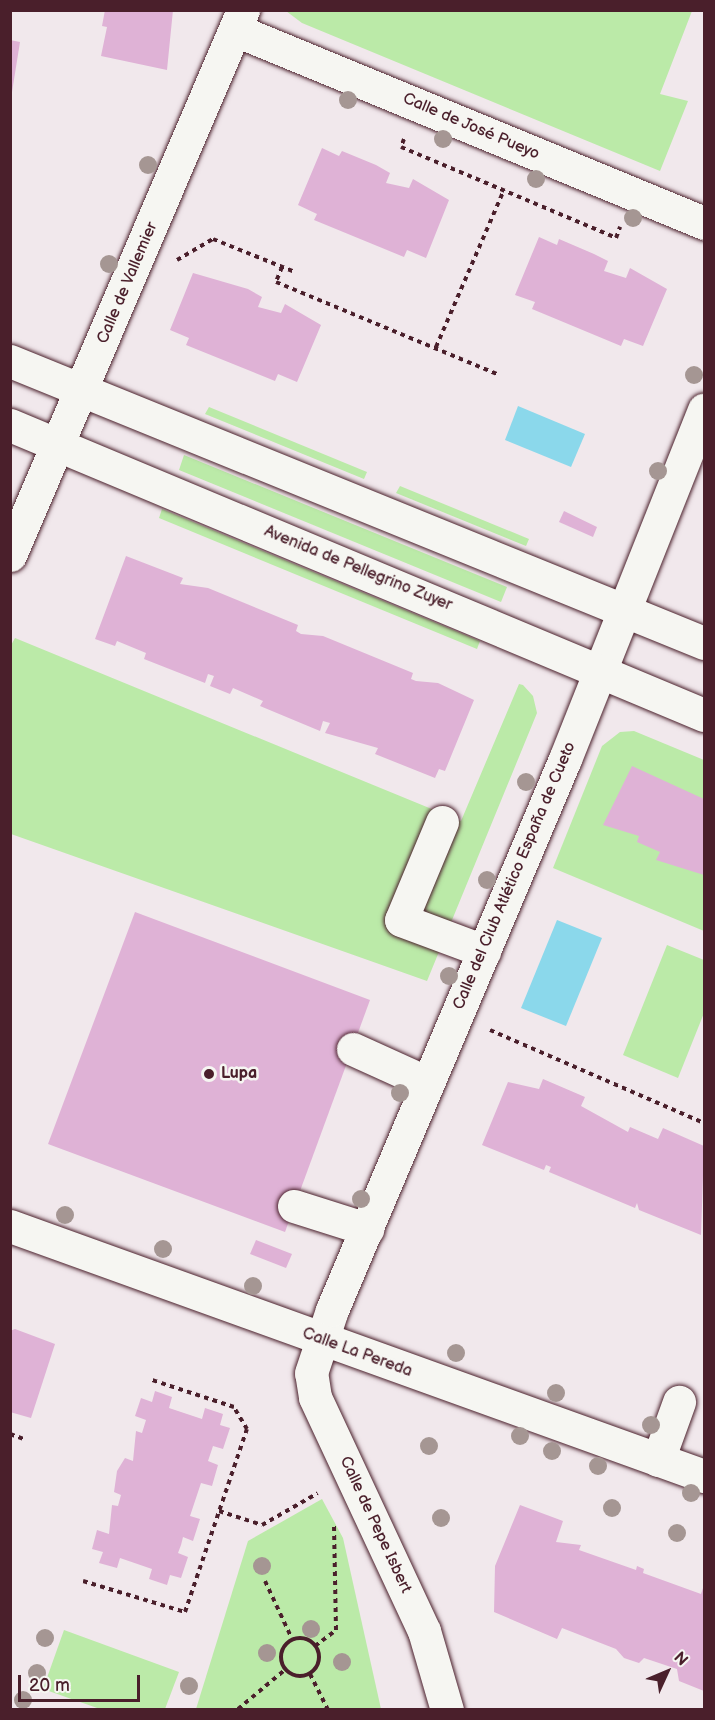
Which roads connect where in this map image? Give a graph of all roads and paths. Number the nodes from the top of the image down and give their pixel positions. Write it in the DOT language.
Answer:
graph roads {
  1 [pos="241,21"];
  2 [pos="404,139"];
  3 [pos="504,190"];
  4 [pos="705,223"];
  5 [pos="618,231"];
  6 [pos="171,258"];
  7 [pos="282,267"];
  8 [pos="295,272"];
  9 [pos="436,347"];
  10 [pos="10,361"];
  11 [pos="498,374"];
  12 [pos="82,390"];
  13 [pos="705,410"];
  14 [pos="10,425"];
  15 [pos="56,443"];
  16 [pos="10,555"];
  17 [pos="621,609"];
  18 [pos="705,644"];
  19 [pos="597,673"];
  20 [pos="705,715"];
  21 [pos="442,822"];
  22 [pos="484,951"];
  23 [pos="488,1029"];
  24 [pos="353,1048"];
  25 [pos="429,1083"];
  26 [pos="705,1123"];
  27 [pos="294,1206"];
  28 [pos="10,1226"];
  29 [pos="367,1229"];
  30 [pos="322,1341"];
  31 [pos="148,1379"];
  32 [pos="679,1402"];
  33 [pos="10,1434"];
  34 [pos="24,1439"];
  35 [pos="658,1460"];
  36 [pos="705,1476"];
  37 [pos="319,1492"];
  38 [pos="219,1511"];
  39 [pos="335,1525"];
  40 [pos="83,1581"];
  41 [pos="265,1581"];
  42 [pos="292,1639"];
  43 [pos="315,1646"];
  44 [pos="286,1669"];
  45 [pos="310,1674"];
  46 [pos="238,1709"];
  47 [pos="328,1710"];
  48 [pos="447,1710"];
  1 -- 4 [label="street, Calle de José Pueyo"];
  1 -- 12 [label="street, Calle de Vallemier"];
  2 -- 3 [label="path"];
  3 -- 5 [label="path"];
  3 -- 9 [label="path"];
  6 -- 7 [label="path"];
  7 -- 8 [label="path"];
  7 -- 9 [label="path"];
  9 -- 11 [label="path"];
  10 -- 12 [label="street"];
  12 -- 15 [label="street, Calle de Vallemier"];
  12 -- 17 [label="street"];
  13 -- 17 [label="street, Calle del Club Atlético España de Cueto"];
  14 -- 15 [label="street, Avenida de Pellegrino Zuyer"];
  15 -- 16 [label="street, Calle de Vallemier"];
  15 -- 19 [label="street, Avenida de Pellegrino Zuyer"];
  17 -- 18 [label="street"];
  17 -- 19 [label="street, Calle del Club Atlético España de Cueto"];
  19 -- 20 [label="street, Avenida de Pellegrino Zuyer"];
  19 -- 22 [label="street, Calle del Club Atlético España de Cueto"];
  21 -- 22 [label="street"];
  22 -- 25 [label="street, Calle del Club Atlético España de Cueto"];
  23 -- 26 [label="path"];
  24 -- 25 [label="street"];
  25 -- 29 [label="street, Calle del Club Atlético España de Cueto"];
  27 -- 29 [label="street"];
  28 -- 30 [label="street, Calle La Pereda"];
  29 -- 30 [label="street, Calle del Club Atlético España de Cueto"];
  30 -- 35 [label="street, Calle La Pereda"];
  30 -- 48 [label="street, Calle de Pepe Isbert"];
  31 -- 38 [label="path"];
  32 -- 35 [label="street"];
  33 -- 34 [label="path"];
  35 -- 36 [label="street, Calle La Pereda"];
  37 -- 38 [label="path"];
  38 -- 40 [label="path"];
  39 -- 43 [label="path"];
  41 -- 42 [label="path"];
  42 -- 43 [label="path"];
  42 -- 44 [label="path"];
  43 -- 45 [label="path"];
  44 -- 45 [label="path"];
  44 -- 46 [label="path"];
  45 -- 47 [label="path"];
}
